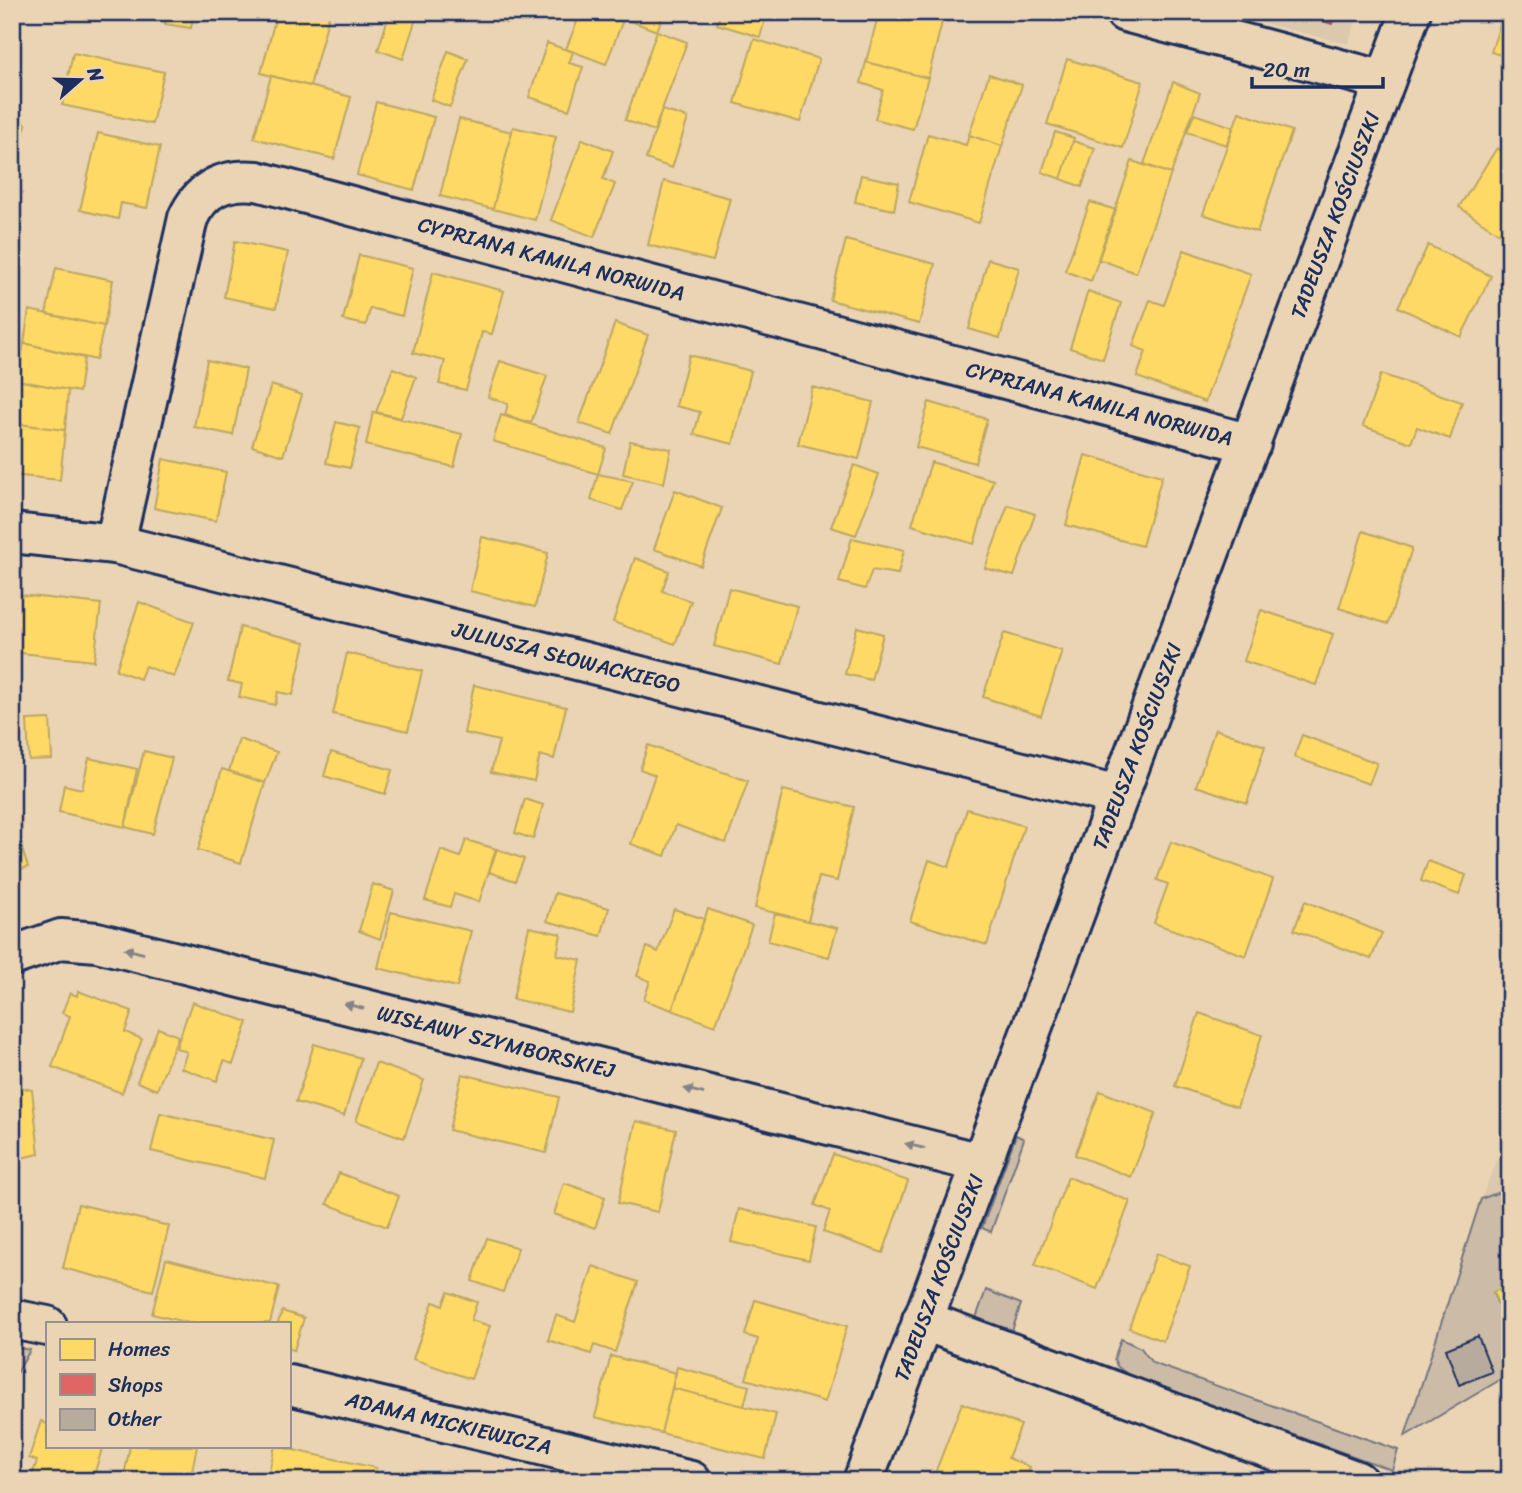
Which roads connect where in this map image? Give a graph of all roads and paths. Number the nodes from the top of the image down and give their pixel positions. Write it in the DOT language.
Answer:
graph roads {
  1 [pos="1125,12"];
  2 [pos="1411,12"];
  3 [pos="1385,81"];
  4 [pos="1251,444"];
  5 [pos="12,533"];
  6 [pos="115,544"];
  7 [pos="1118,796"];
  8 [pos="12,956"];
  9 [pos="981,1163"];
  10 [pos="12,1319"];
  11 [pos="922,1320"];
  12 [pos="46,1326"];
  13 [pos="290,1385"];
  14 [pos="691,1481"];
  15 [pos="863,1481"];
  16 [pos="1357,1481"];
  1 -- 3 [label="street"];
  2 -- 3 [label="street, TADEUSZA KOŚCIUSZKI"];
  3 -- 4 [label="street, TADEUSZA KOŚCIUSZKI"];
  4 -- 6 [label="street, CYPRIANA KAMILA NORWIDA"];
  4 -- 7 [label="street, TADEUSZA KOŚCIUSZKI"];
  5 -- 6 [label="street, JULIUSZA SŁOWACKIEGO"];
  6 -- 7 [label="street, JULIUSZA SŁOWACKIEGO"];
  7 -- 9 [label="street, TADEUSZA KOŚCIUSZKI"];
  9 -- 8 [label="street, WISŁAWY SZYMBORSKIEJ, one-way"];
  9 -- 11 [label="street, TADEUSZA KOŚCIUSZKI"];
  10 -- 12 [label="street"];
  11 -- 15 [label="street, TADEUSZA KOŚCIUSZKI"];
  11 -- 16 [label="street"];
  13 -- 14 [label="street, ADAMA MICKIEWICZA"];
}
